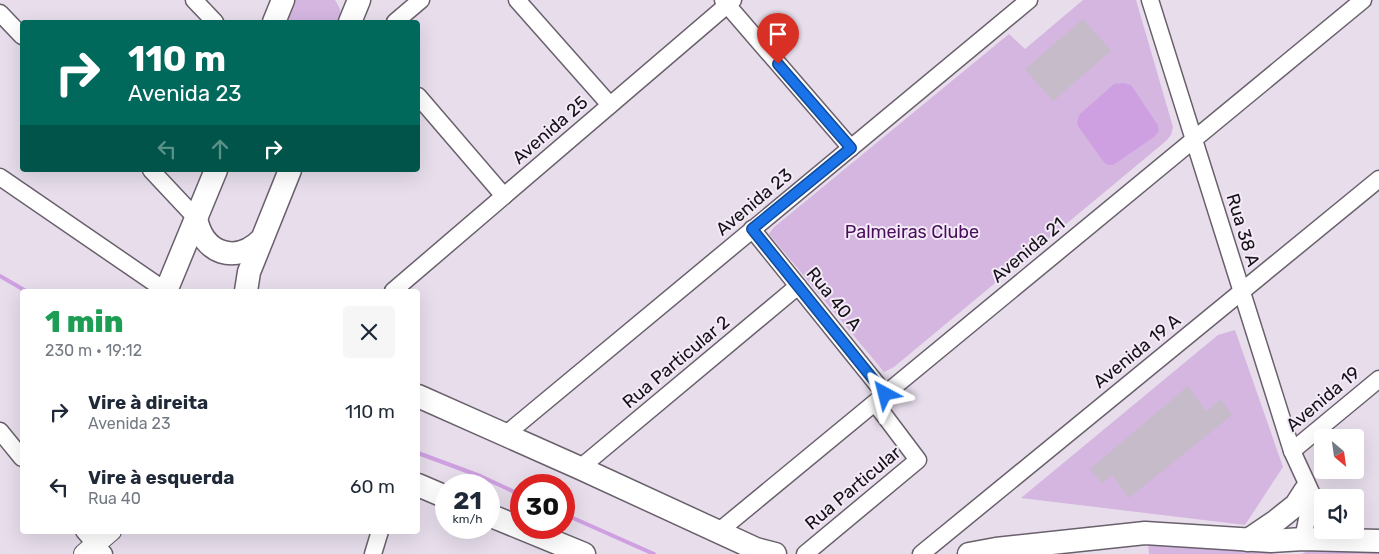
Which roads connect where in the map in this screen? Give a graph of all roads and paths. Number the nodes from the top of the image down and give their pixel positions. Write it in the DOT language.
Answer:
graph roads {
  1 [pos="194,0"];
  2 [pos="283,0"];
  3 [pos="359,0"];
  4 [pos="421,0"];
  5 [pos="517,0"];
  6 [pos="1029,0"];
  7 [pos="1150,0"];
  8 [pos="1362,0"];
  9 [pos="728,2"];
  10 [pos="0,13"];
  11 [pos="350,16"];
  12 [pos="213,20"];
  13 [pos="275,20"];
  14 [pos="397,20"];
  15 [pos="20,34"];
  16 [pos="420,98"];
  17 [pos="610,105"];
  18 [pos="1194,138"];
  19 [pos="851,148"];
  20 [pos="153,172"];
  21 [pos="215,172"];
  22 [pos="289,172"];
  23 [pos="0,177"];
  24 [pos="1379,179"];
  25 [pos="504,196"];
  26 [pos="196,218"];
  27 [pos="752,229"];
  28 [pos="262,239"];
  29 [pos="798,286"];
  30 [pos="163,289"];
  31 [pos="167,289"];
  32 [pos="246,289"];
  33 [pos="395,289"];
  34 [pos="1242,291"];
  35 [pos="1379,379"];
  36 [pos="420,397"];
  37 [pos="880,399"];
  38 [pos="0,431"];
  39 [pos="506,435"];
  40 [pos="1292,451"];
  41 [pos="20,456"];
  42 [pos="580,468"];
  43 [pos="1303,481"];
  44 [pos="420,486"];
  45 [pos="435,492"];
  46 [pos="1314,501"];
  47 [pos="500,520"];
  48 [pos="718,532"];
  49 [pos="107,534"];
  50 [pos="380,534"];
  51 [pos="1322,539"];
  52 [pos="1364,539"];
  53 [pos="1248,540"];
  54 [pos="1379,541"];
  55 [pos="92,546"];
  56 [pos="1296,547"];
  57 [pos="378,553"];
  58 [pos="584,554"];
  59 [pos="775,554"];
  60 [pos="805,554"];
  61 [pos="921,554"];
  62 [pos="969,554"];
  1 -- 12 [label="street"];
  2 -- 13 [label="main road"];
  3 -- 11 [label="main road"];
  4 -- 14 [label="street"];
  5 -- 17 [label="street"];
  6 -- 19 [label="street, Avenida 23"];
  7 -- 18 [label="street, Rua 38 A"];
  8 -- 18 [label="street, Avenida 21"];
  9 -- 17 [label="street, Avenida 25"];
  9 -- 19 [label="street"];
  10 -- 15 [label="street"];
  16 -- 25 [label="street"];
  17 -- 25 [label="street, Avenida 25"];
  18 -- 34 [label="street, Rua 38 A"];
  18 -- 37 [label="street, Avenida 21"];
  19 -- 27 [label="street, Avenida 23"];
  20 -- 26 [label="street"];
  21 -- 26 [label="main road"];
  22 -- 28 [label="main road"];
  23 -- 30 [label="street"];
  24 -- 34 [label="street, Avenida 19 A"];
  25 -- 33 [label="street, Avenida 25"];
  26 -- 28 [label="main road"];
  26 -- 31 [label="main road"];
  27 -- 29 [label="street, Rua 40 A"];
  27 -- 39 [label="street, Avenida 23"];
  28 -- 32 [label="main road"];
  29 -- 37 [label="street, Rua 40 A"];
  29 -- 42 [label="street, Rua Particular 2"];
  34 -- 40 [label="street, Rua 38 A"];
  34 -- 61 [label="street, Avenida 19 A"];
  35 -- 40 [label="street, Avenida 19"];
  36 -- 39 [label="main road"];
  37 -- 48 [label="street, Avenida 21"];
  37 -- 60 [label="street, Rua Particular"];
  38 -- 41 [label="street"];
  39 -- 42 [label="main road"];
  40 -- 43 [label="street, Rua 38 A"];
  42 -- 48 [label="main road"];
  43 -- 46 [label="street, Rua 38 A"];
  43 -- 53 [label="main road"];
  43 -- 56 [label="street, Rua 38 A"];
  44 -- 45 [label="main road"];
  47 -- 58 [label="main road"];
  48 -- 59 [label="main road"];
  49 -- 55 [label="street"];
  50 -- 57 [label="street"];
  51 -- 56 [label="main road"];
  52 -- 54 [label="main road"];
  53 -- 56 [label="main road"];
  53 -- 62 [label="main road"];
}
